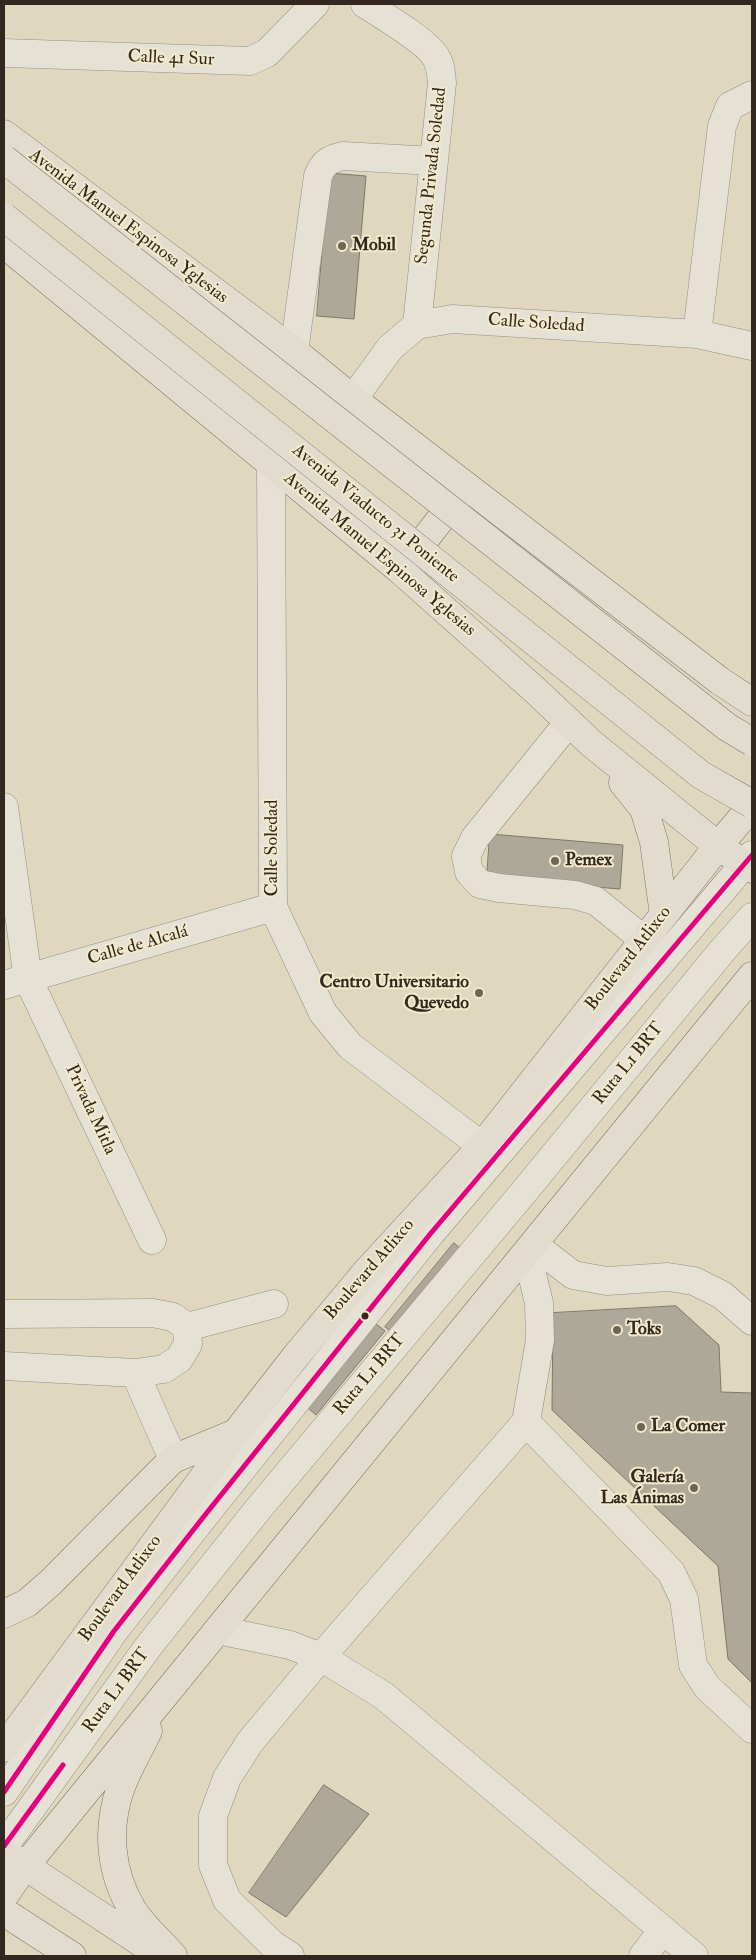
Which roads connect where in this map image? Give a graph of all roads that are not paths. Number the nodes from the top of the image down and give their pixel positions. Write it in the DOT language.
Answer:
graph roads {
  1 [pos="315,4"];
  2 [pos="365,4"];
  3 [pos="4,53"];
  4 [pos="741,100"];
  5 [pos="4,134"];
  6 [pos="4,160"];
  7 [pos="434,161"];
  8 [pos="4,217"];
  9 [pos="5,248"];
  10 [pos="417,325"];
  11 [pos="697,334"];
  12 [pos="752,346"];
  13 [pos="294,351"];
  14 [pos="353,399"];
  15 [pos="271,464"];
  16 [pos="466,486"];
  17 [pos="400,570"];
  18 [pos="752,702"];
  19 [pos="569,722"];
  20 [pos="752,742"];
  21 [pos="592,744"];
  22 [pos="752,805"];
  23 [pos="4,807"];
  24 [pos="718,846"];
  25 [pos="750,863"];
  26 [pos="273,907"];
  27 [pos="664,915"];
  28 [pos="752,917"];
  29 [pos="644,940"];
  30 [pos="752,976"];
  31 [pos="16,982"];
  32 [pos="752,1000"];
  33 [pos="720,1016"];
  34 [pos="482,1146"];
  35 [pos="152,1240"];
  36 [pos="530,1249"];
  37 [pos="274,1304"];
  38 [pos="4,1314"];
  39 [pos="752,1321"];
  40 [pos="187,1327"];
  41 [pos="4,1366"];
  42 [pos="136,1373"];
  43 [pos="526,1422"];
  44 [pos="236,1433"];
  45 [pos="173,1459"];
  46 [pos="4,1614"];
  47 [pos="218,1630"];
  48 [pos="321,1657"];
  49 [pos="166,1693"];
  50 [pos="752,1729"];
  51 [pos="4,1748"];
  52 [pos="4,1792"];
  53 [pos="4,1846"];
  54 [pos="14,1859"];
  55 [pos="4,1896"];
  56 [pos="4,1912"];
  57 [pos="663,1930"];
  58 [pos="72,1956"];
  59 [pos="163,1956"];
  60 [pos="172,1956"];
  61 [pos="290,1956"];
  62 [pos="643,1956"];
  63 [pos="694,1956"];
  1 -- 3 [label="street, Calle 41 Sur"];
  2 -- 7 [label="street, Segunda Privada Soledad"];
  4 -- 11 [label="street"];
  5 -- 13 [label="main road, Avenida Manuel Espinosa Yglesias"];
  6 -- 20 [label="main road, bridge"];
  7 -- 10 [label="street, Segunda Privada Soledad"];
  7 -- 13 [label="street"];
  8 -- 22 [label="main road, Avenida Viaducto 31 Poniente, bridge"];
  9 -- 15 [label="main road, Avenida Manuel Espinosa Yglesias"];
  10 -- 11 [label="street, Calle Soledad"];
  10 -- 14 [label="street"];
  11 -- 12 [label="street, Calle Soledad"];
  13 -- 14 [label="main road, Avenida Manuel Espinosa Yglesias"];
  14 -- 16 [label="main road, Avenida Manuel Espinosa Yglesias"];
  15 -- 17 [label="main road, Avenida Manuel Espinosa Yglesias"];
  15 -- 26 [label="street, Calle Soledad"];
  16 -- 17 [label="main road"];
  16 -- 18 [label="main road, Avenida Manuel Espinosa Yglesias"];
  17 -- 19 [label="main road, Avenida Manuel Espinosa Yglesias"];
  19 -- 21 [label="main road, Avenida Manuel Espinosa Yglesias"];
  19 -- 29 [label="street"];
  21 -- 24 [label="main road, Avenida Manuel Espinosa Yglesias"];
  21 -- 27 [label="main road"];
  22 -- 24 [label="main road, Boulevard Atlixco"];
  23 -- 31 [label="street, Privada Mitla"];
  24 -- 25 [label="main road, Avenida Manuel Espinosa Yglesias"];
  24 -- 27 [label="main road, Boulevard Atlixco"];
  25 -- 52 [label="street, Ruta L1 BRT"];
  26 -- 31 [label="street, Calle de Alcalá"];
  26 -- 34 [label="street, Calle Soledad"];
  27 -- 29 [label="main road, Boulevard Atlixco"];
  28 -- 53 [label="street, Ruta L1 BRT"];
  29 -- 34 [label="main road, Boulevard Atlixco"];
  30 -- 33 [label="main road"];
  31 -- 35 [label="street, Privada Mitla"];
  32 -- 33 [label="main road"];
  33 -- 36 [label="main road"];
  34 -- 44 [label="main road, Boulevard Atlixco"];
  36 -- 39 [label="street"];
  36 -- 43 [label="street"];
  36 -- 47 [label="main road"];
  37 -- 40 [label="street"];
  38 -- 40 [label="street"];
  40 -- 42 [label="street"];
  41 -- 42 [label="street"];
  42 -- 45 [label="street"];
  43 -- 48 [label="street"];
  43 -- 50 [label="street"];
  44 -- 45 [label="main road"];
  44 -- 51 [label="main road, Boulevard Atlixco"];
  45 -- 46 [label="main road"];
  47 -- 48 [label="street"];
  47 -- 49 [label="main road"];
  48 -- 57 [label="street"];
  48 -- 61 [label="street"];
  49 -- 54 [label="main road"];
  49 -- 60 [label="main road"];
  54 -- 55 [label="main road"];
  54 -- 59 [label="main road"];
  56 -- 58 [label="main road"];
  57 -- 62 [label="street"];
  57 -- 63 [label="street"];
}
